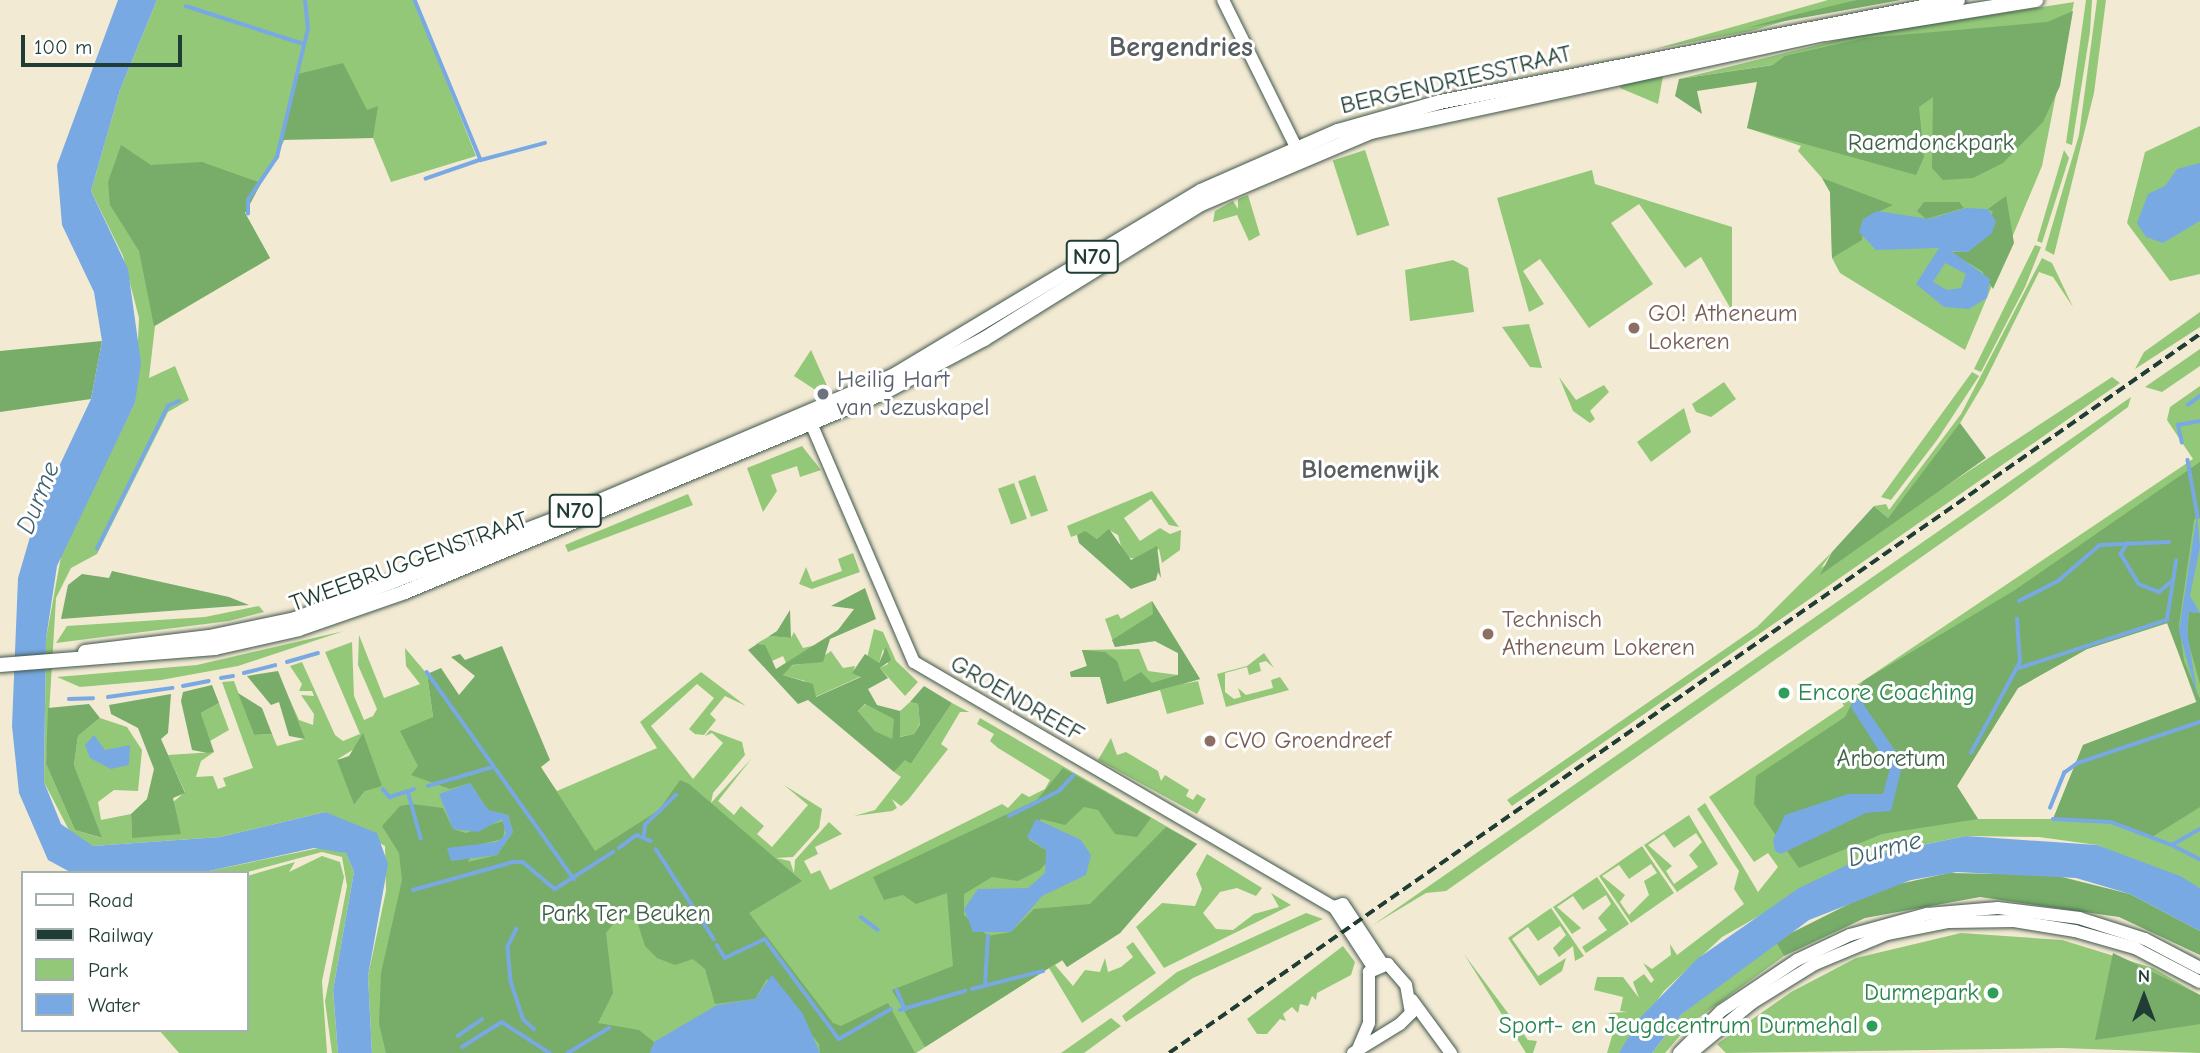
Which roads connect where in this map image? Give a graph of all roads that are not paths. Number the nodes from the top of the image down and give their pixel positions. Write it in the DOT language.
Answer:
graph roads {
  1 [pos="1223,0"];
  2 [pos="1958,0"];
  3 [pos="2036,0"];
  4 [pos="1299,152"];
  5 [pos="810,419"];
  6 [pos="3,661"];
  7 [pos="1378,965"];
  8 [pos="2200,968"];
  9 [pos="2200,982"];
  10 [pos="1412,1000"];
  11 [pos="1370,1008"];
  12 [pos="1400,1024"];
  13 [pos="1355,1052"];
  14 [pos="1451,1053"];
  15 [pos="1679,1053"];
  16 [pos="1691,1053"];
  1 -- 4 [label="street"];
  2 -- 4 [label="main road, BERGENDRIESSTRAAT / N70"];
  3 -- 4 [label="main road, BERGENDRIESSTRAAT / N70"];
  4 -- 5 [label="main road, BERGENDRIESSTRAAT / N70"];
  5 -- 6 [label="main road, TWEEBRUGGENSTRAAT / N70"];
  5 -- 7 [label="street, GROENDREEF"];
  7 -- 10 [label="street"];
  7 -- 11 [label="street"];
  8 -- 15 [label="street"];
  9 -- 16 [label="street"];
  10 -- 12 [label="street"];
  10 -- 14 [label="street"];
  11 -- 12 [label="street"];
  11 -- 13 [label="street"];
  12 -- 13 [label="street"];
}
